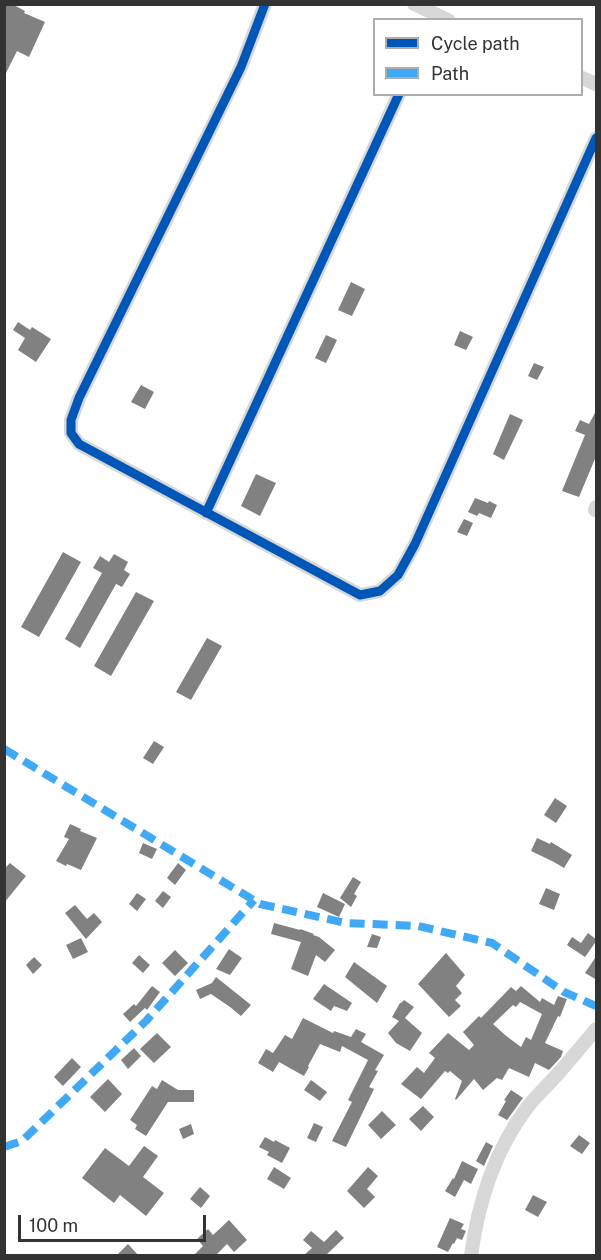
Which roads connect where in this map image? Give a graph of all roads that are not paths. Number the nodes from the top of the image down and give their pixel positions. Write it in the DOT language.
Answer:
graph roads {
  1 [pos="265,4"];
  2 [pos="414,4"];
  3 [pos="429,16"];
  4 [pos="583,78"];
  5 [pos="597,84"];
  6 [pos="398,96"];
  7 [pos="597,138"];
  8 [pos="206,513"];
  9 [pos="597,1029"];
  10 [pos="471,1256"];
  1 -- 8 [label="street"];
  2 -- 3 [label="street"];
  4 -- 5 [label="street"];
  6 -- 8 [label="street"];
  7 -- 8 [label="street"];
  9 -- 10 [label="street"];
}
